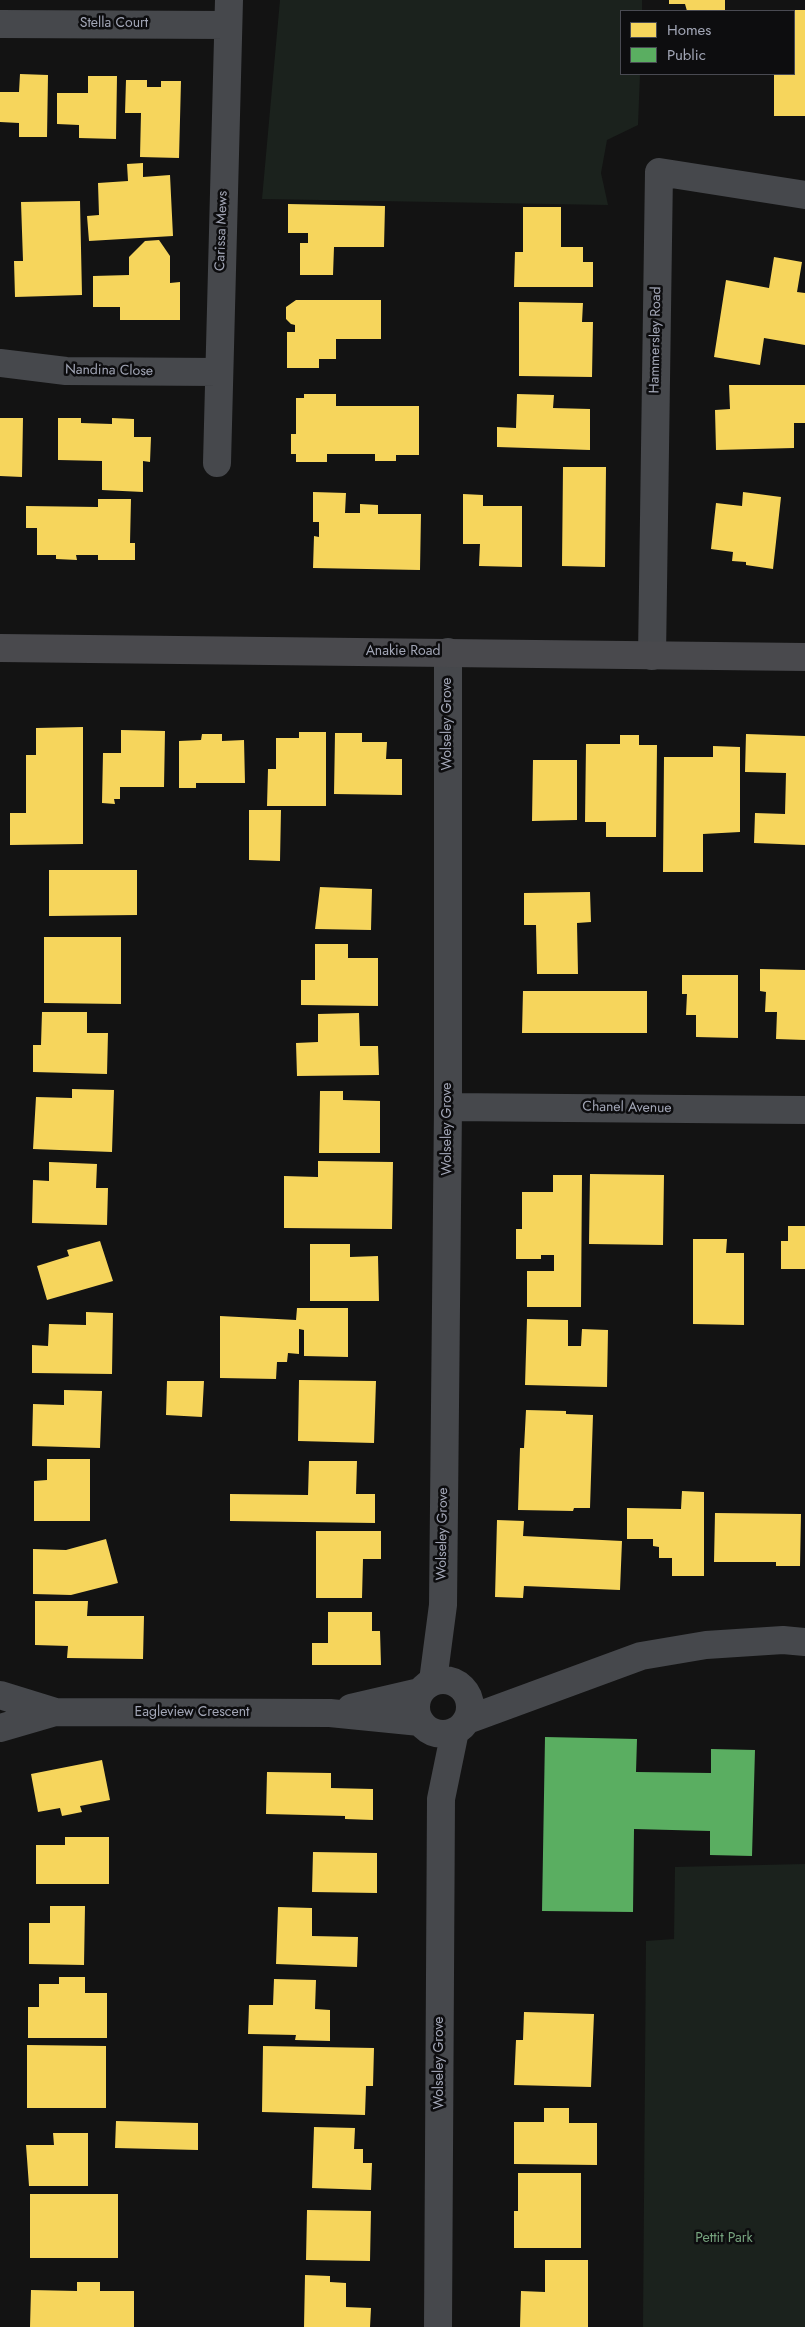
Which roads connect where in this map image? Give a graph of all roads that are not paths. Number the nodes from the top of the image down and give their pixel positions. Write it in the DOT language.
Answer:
graph roads {
  1 [pos="228,13"];
  2 [pos="0,24"];
  3 [pos="805,195"];
  4 [pos="0,363"];
  5 [pos="218,372"];
  6 [pos="217,463"];
  7 [pos="0,648"];
  8 [pos="448,652"];
  9 [pos="652,656"];
  10 [pos="805,657"];
  11 [pos="448,1107"];
  12 [pos="805,1110"];
  13 [pos="805,1642"];
  14 [pos="442,1687"];
  15 [pos="542,1691"];
  16 [pos="0,1695"];
  17 [pos="55,1712"];
  18 [pos="330,1714"];
  19 [pos="423,1725"];
  20 [pos="461,1726"];
  21 [pos="0,1728"];
  22 [pos="441,1799"];
  23 [pos="438,2327"];
  1 -- 2 [label="street, Stella Court"];
  1 -- 5 [label="street, Carissa Mews"];
  3 -- 9 [label="street, Hammersley Road"];
  4 -- 5 [label="street, Nandina Close"];
  5 -- 6 [label="street, Carissa Mews"];
  7 -- 8 [label="main road, Anakie Road"];
  8 -- 9 [label="main road, Anakie Road"];
  8 -- 11 [label="street, Wolseley Grove"];
  9 -- 10 [label="main road, Anakie Road"];
  11 -- 12 [label="street, Chanel Avenue"];
  11 -- 14 [label="street, Wolseley Grove"];
  13 -- 15 [label="street, Eagleview Crescent"];
  14 -- 15 [label="street, Eagleview Crescent"];
  14 -- 18 [label="street, Eagleview Crescent"];
  14 -- 19 [label="street"];
  14 -- 20 [label="street"];
  15 -- 20 [label="street, Eagleview Crescent"];
  16 -- 17 [label="street, Eagleview Crescent"];
  17 -- 18 [label="street, Eagleview Crescent"];
  17 -- 21 [label="street, Eagleview Crescent"];
  18 -- 19 [label="street, Eagleview Crescent"];
  19 -- 20 [label="street"];
  19 -- 22 [label="street, Wolseley Grove"];
  20 -- 22 [label="street, Wolseley Grove"];
  22 -- 23 [label="street, Wolseley Grove"];
}
